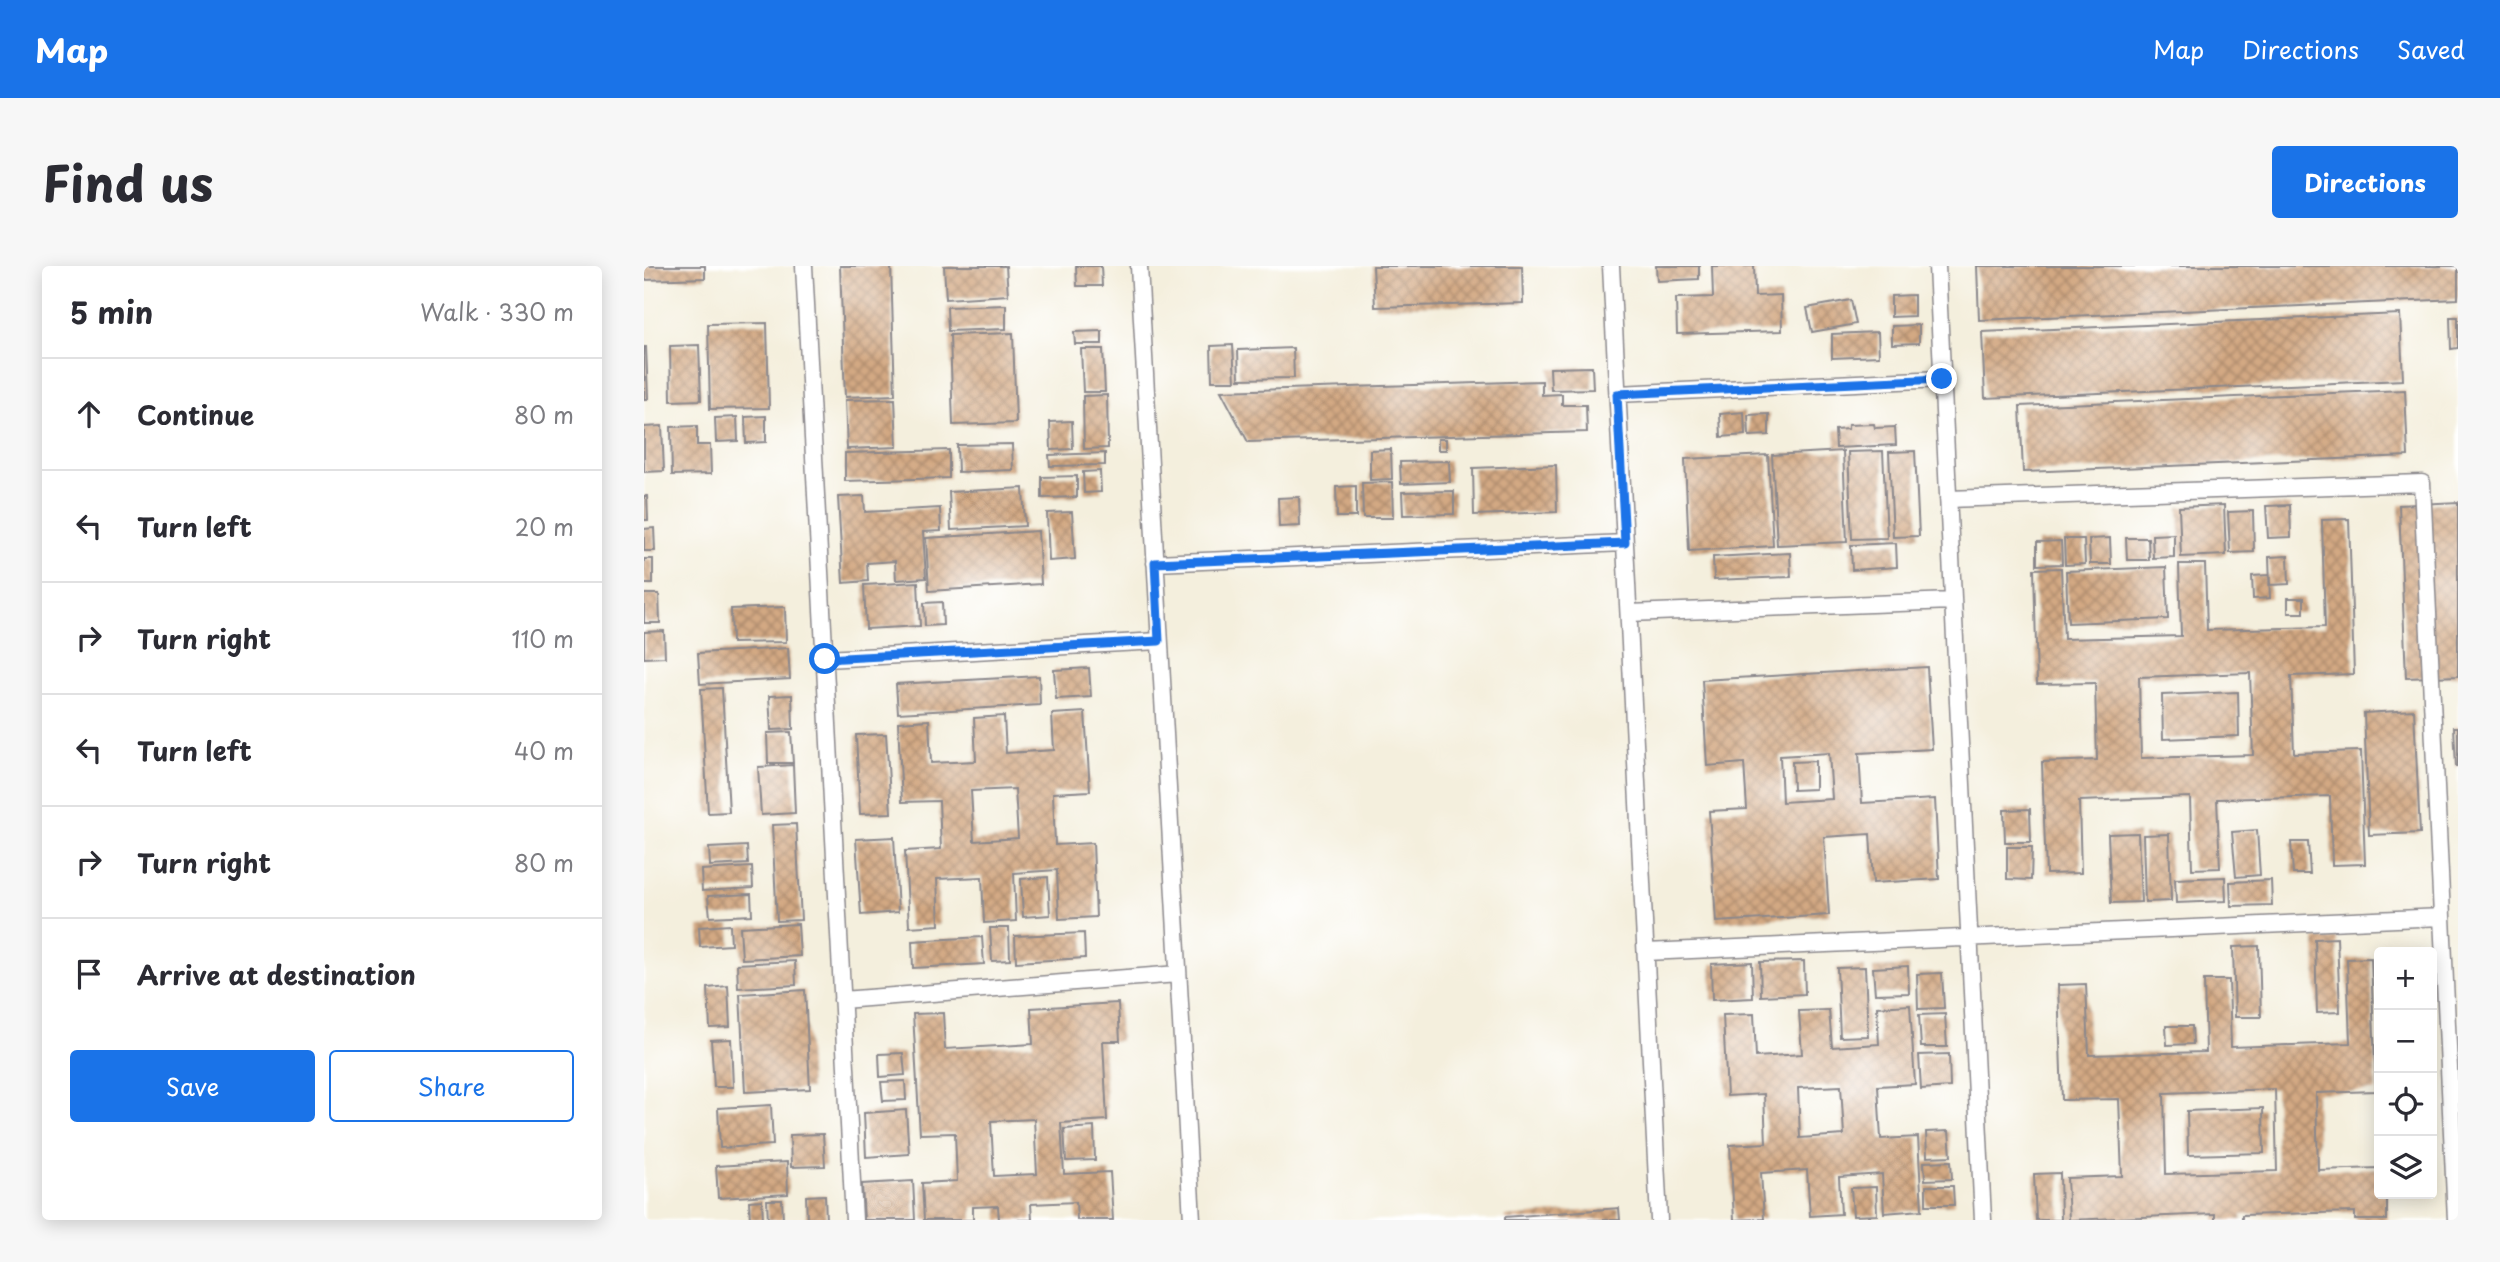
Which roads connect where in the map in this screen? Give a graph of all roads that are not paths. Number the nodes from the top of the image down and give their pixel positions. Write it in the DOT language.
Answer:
graph roads {
  1 [pos="804,266"];
  2 [pos="1139,266"];
  3 [pos="1611,266"];
  4 [pos="1937,266"];
  5 [pos="1942,379"];
  6 [pos="1617,394"];
  7 [pos="1948,499"];
  8 [pos="1625,543"];
  9 [pos="1155,563"];
  10 [pos="1953,601"];
  11 [pos="1629,613"];
  12 [pos="1159,641"];
  13 [pos="825,659"];
  14 [pos="2442,917"];
  15 [pos="1969,936"];
  16 [pos="1646,952"];
  17 [pos="1178,974"];
  18 [pos="842,1000"];
  19 [pos="2453,1047"];
  20 [pos="854,1220"];
  21 [pos="1192,1220"];
  22 [pos="1659,1220"];
  23 [pos="1983,1220"];
  24 [pos="2456,1220"];
  1 -- 13 [label="lane"];
  2 -- 9 [label="lane"];
  3 -- 6 [label="lane"];
  4 -- 5 [label="lane"];
  5 -- 6 [label="lane"];
  5 -- 7 [label="lane"];
  6 -- 8 [label="lane"];
  7 -- 10 [label="lane"];
  7 -- 14 [label="lane"];
  8 -- 9 [label="lane"];
  8 -- 11 [label="lane"];
  9 -- 12 [label="lane"];
  10 -- 11 [label="lane"];
  10 -- 15 [label="lane"];
  11 -- 16 [label="lane"];
  12 -- 13 [label="lane"];
  12 -- 17 [label="lane"];
  13 -- 18 [label="lane"];
  14 -- 15 [label="lane"];
  14 -- 19 [label="lane"];
  15 -- 16 [label="lane"];
  15 -- 23 [label="lane"];
  16 -- 22 [label="lane"];
  17 -- 18 [label="lane"];
  17 -- 21 [label="lane"];
  18 -- 20 [label="lane"];
  19 -- 24 [label="lane"];
}
